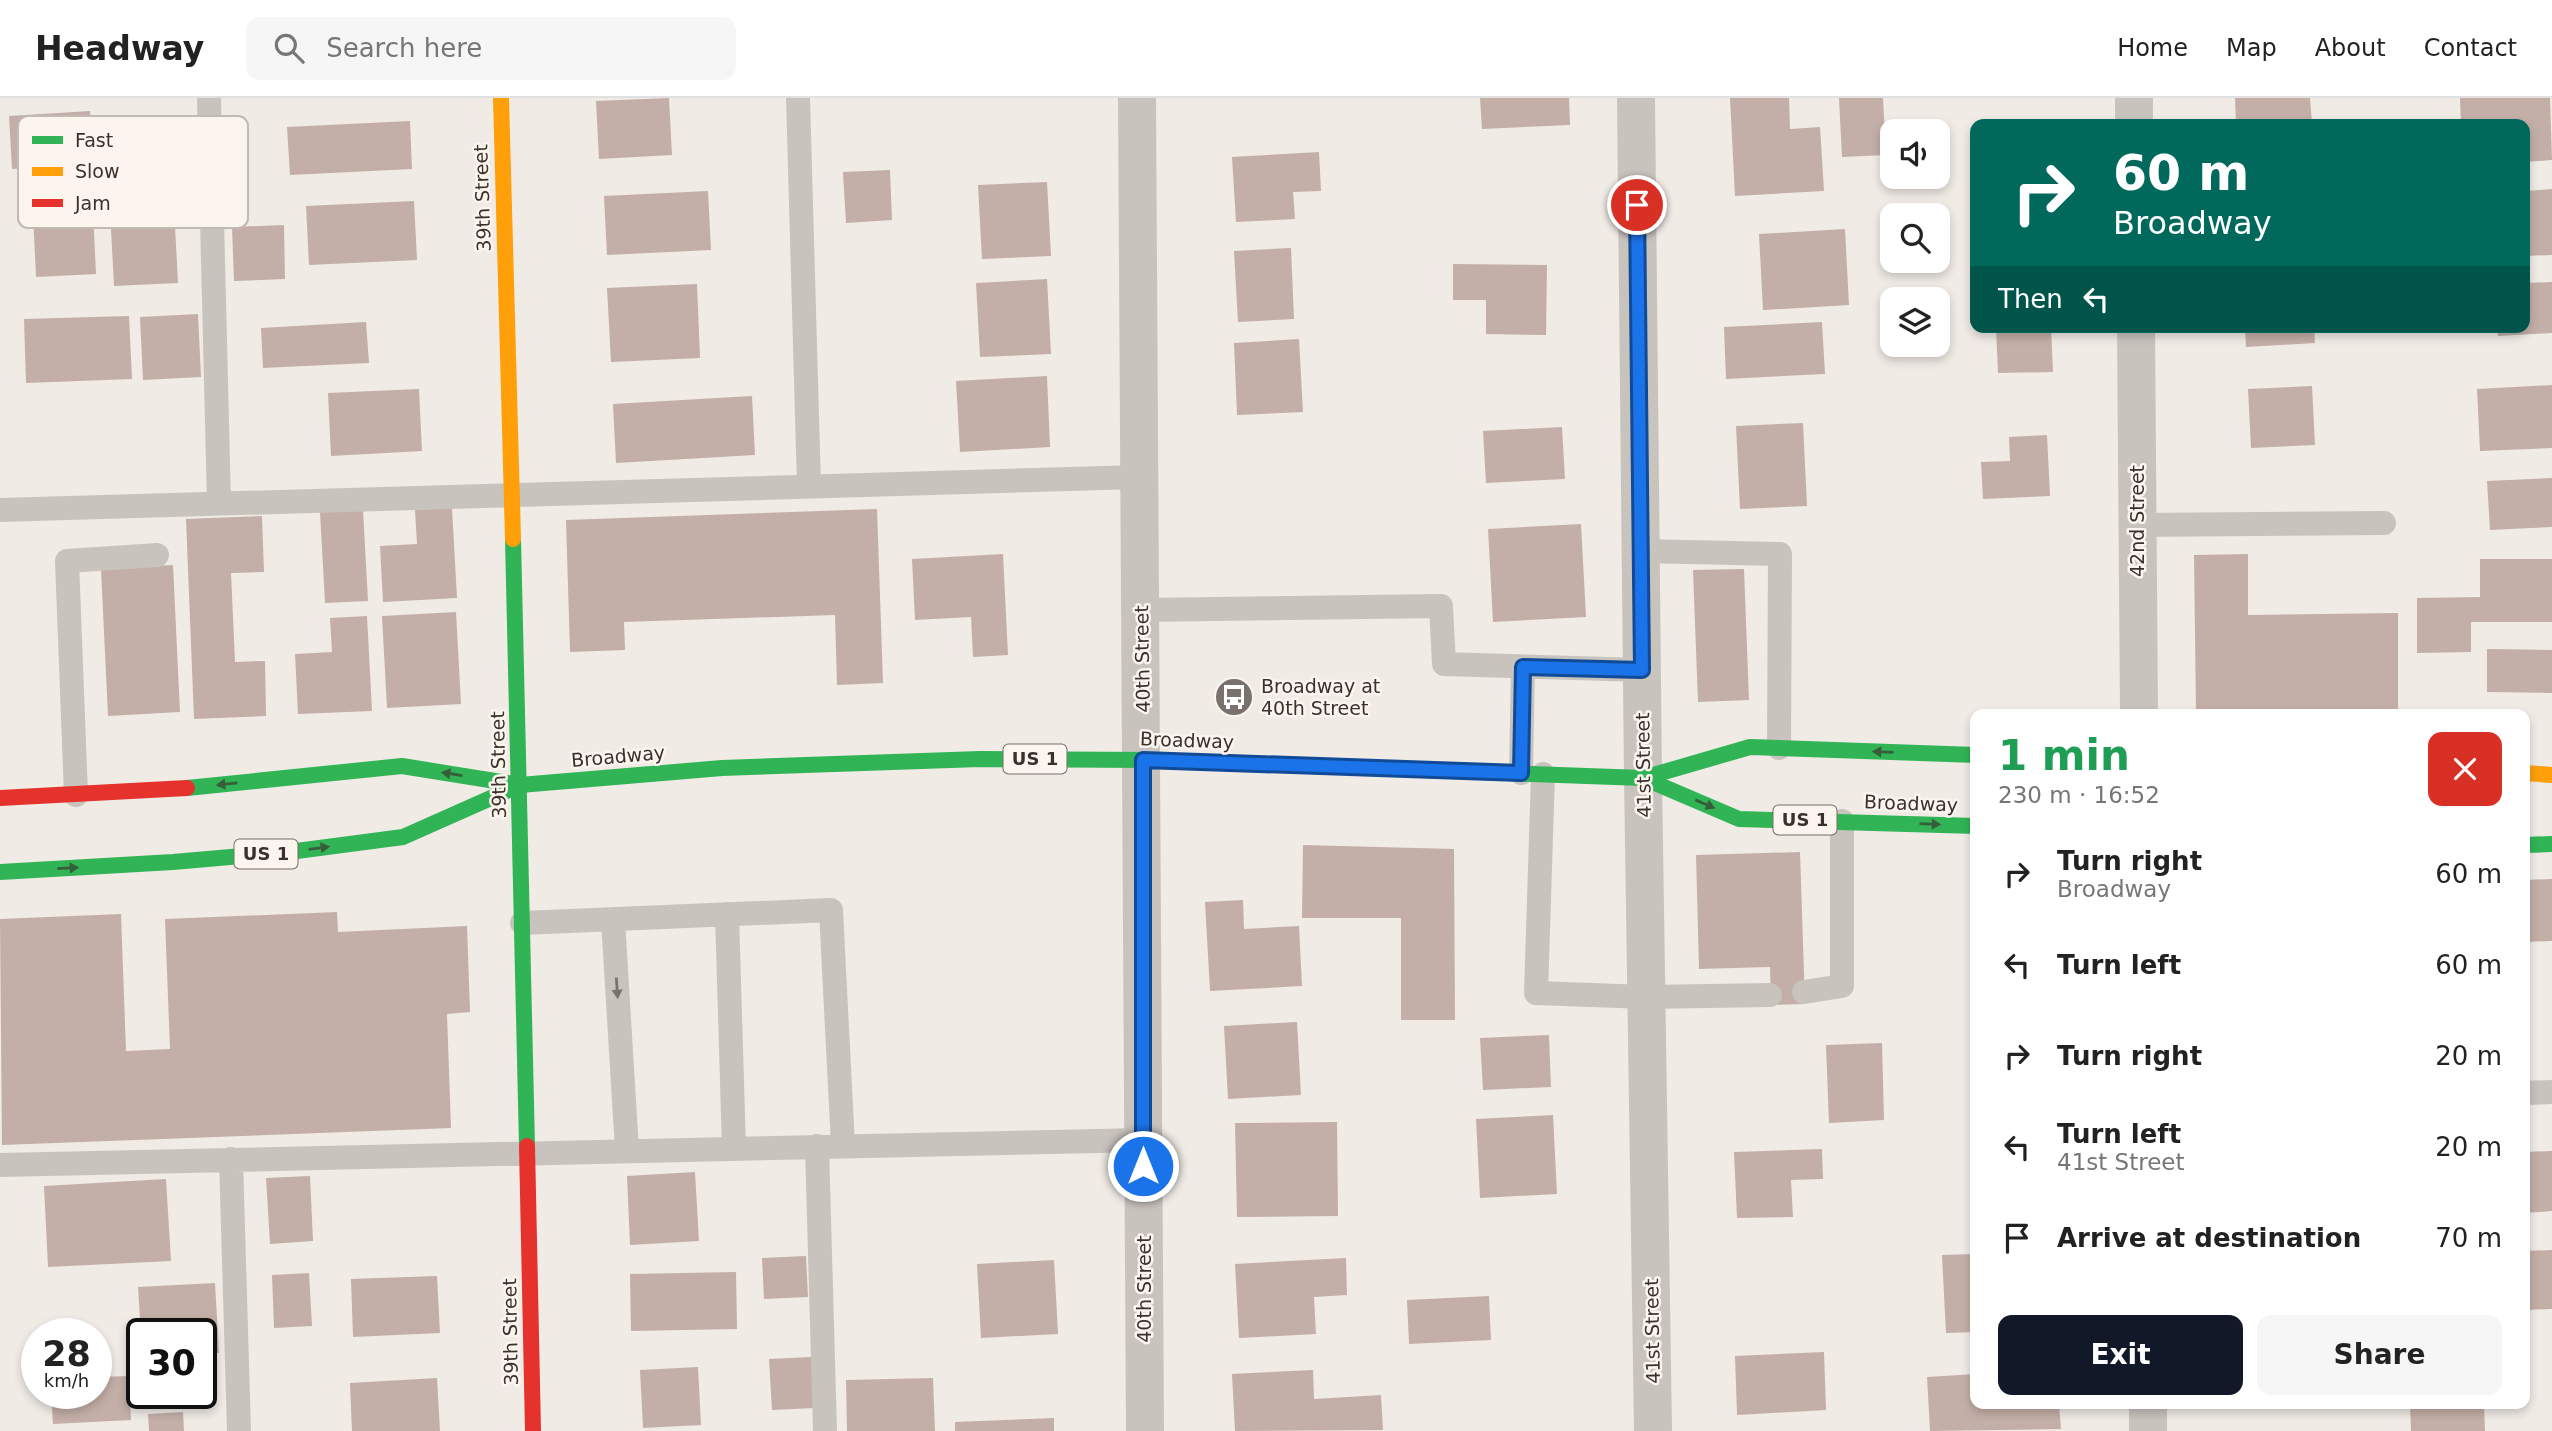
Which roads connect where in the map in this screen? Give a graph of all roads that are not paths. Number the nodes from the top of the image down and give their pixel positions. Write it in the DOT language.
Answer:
graph roads {
  1 [pos="209,98"];
  2 [pos="501,98"];
  3 [pos="798,98"];
  4 [pos="1137,98"];
  5 [pos="1636,98"];
  6 [pos="2134,98"];
  7 [pos="209,116"];
  8 [pos="2134,119"];
  9 [pos="212,228"];
  10 [pos="2136,333"];
  11 [pos="1140,477"];
  12 [pos="809,486"];
  13 [pos="512,495"];
  14 [pos="219,503"];
  15 [pos="0,510"];
  16 [pos="2384,523"];
  17 [pos="2138,525"];
  18 [pos="1640,551"];
  19 [pos="158,555"];
  20 [pos="1141,610"];
  21 [pos="1523,667"];
  22 [pos="1642,670"];
  23 [pos="2139,709"];
  24 [pos="1779,748"];
  25 [pos="1970,755"];
  26 [pos="1143,760"];
  27 [pos="2530,773"];
  28 [pos="1532,774"];
  29 [pos="2552,775"];
  30 [pos="1643,778"];
  31 [pos="520,785"];
  32 [pos="76,795"];
  33 [pos="0,798"];
  34 [pos="1842,821"];
  35 [pos="1970,826"];
  36 [pos="2552,844"];
  37 [pos="2530,845"];
  38 [pos="0,872"];
  39 [pos="727,914"];
  40 [pos="612,920"];
  41 [pos="522,923"];
  42 [pos="1804,992"];
  43 [pos="1770,995"];
  44 [pos="1646,997"];
  45 [pos="2552,1092"];
  46 [pos="2530,1093"];
  47 [pos="1143,1140"];
  48 [pos="817,1146"];
  49 [pos="843,1146"];
  50 [pos="734,1148"];
  51 [pos="627,1150"];
  52 [pos="528,1152"];
  53 [pos="230,1159"];
  54 [pos="0,1165"];
  55 [pos="2148,1409"];
  56 [pos="239,1431"];
  57 [pos="533,1431"];
  58 [pos="825,1431"];
  59 [pos="1145,1431"];
  60 [pos="1653,1431"];
  61 [pos="2148,1431"];
  1 -- 7 [label="lane"];
  2 -- 13 [label="main road, 39th Street"];
  3 -- 12 [label="lane"];
  4 -- 11 [label="street, 40th Street"];
  5 -- 18 [label="street, 41st Street"];
  6 -- 8 [label="street"];
  9 -- 14 [label="lane"];
  10 -- 17 [label="street, 42nd Street"];
  11 -- 12 [label="lane"];
  11 -- 20 [label="street, 40th Street"];
  12 -- 13 [label="lane"];
  13 -- 14 [label="lane"];
  13 -- 31 [label="main road, 39th Street"];
  14 -- 15 [label="lane"];
  16 -- 17 [label="lane"];
  17 -- 23 [label="street, 42nd Street"];
  18 -- 22 [label="street, 41st Street"];
  18 -- 24 [label="lane"];
  19 -- 32 [label="lane"];
  20 -- 21 [label="lane"];
  20 -- 26 [label="street, 40th Street"];
  21 -- 22 [label="lane"];
  21 -- 28 [label="lane"];
  22 -- 30 [label="street, 41st Street"];
  25 -- 24 [label="main road, Broadway / US 1, one-way"];
  24 -- 30 [label="main road, Broadway / US 1"];
  26 -- 28 [label="main road, Broadway / US 1"];
  26 -- 31 [label="main road, Broadway / US 1"];
  26 -- 47 [label="street, 40th Street"];
  27 -- 29 [label="main road"];
  28 -- 30 [label="main road, Broadway / US 1"];
  28 -- 44 [label="lane"];
  30 -- 34 [label="main road, Broadway / US 1, one-way"];
  30 -- 44 [label="street, 41st Street"];
  31 -- 32 [label="main road, Broadway / US 1, one-way"];
  38 -- 31 [label="main road, Broadway / US 1, one-way"];
  31 -- 41 [label="main road, 39th Street"];
  32 -- 33 [label="main road, Broadway / US 1"];
  34 -- 35 [label="main road, Broadway / US 1, one-way"];
  34 -- 42 [label="lane"];
  36 -- 37 [label="main road"];
  39 -- 40 [label="lane"];
  39 -- 49 [label="lane"];
  39 -- 50 [label="lane"];
  40 -- 41 [label="lane"];
  40 -- 51 [label="lane, one-way"];
  41 -- 52 [label="main road, 39th Street"];
  43 -- 44 [label="lane"];
  44 -- 60 [label="street, 41st Street"];
  45 -- 46 [label="lane"];
  47 -- 49 [label="lane"];
  47 -- 59 [label="street, 40th Street"];
  48 -- 49 [label="lane"];
  48 -- 50 [label="lane"];
  48 -- 58 [label="lane"];
  50 -- 51 [label="lane"];
  51 -- 52 [label="lane"];
  52 -- 53 [label="lane"];
  52 -- 57 [label="main road, 39th Street"];
  53 -- 54 [label="lane"];
  53 -- 56 [label="lane"];
  55 -- 61 [label="street"];
}
